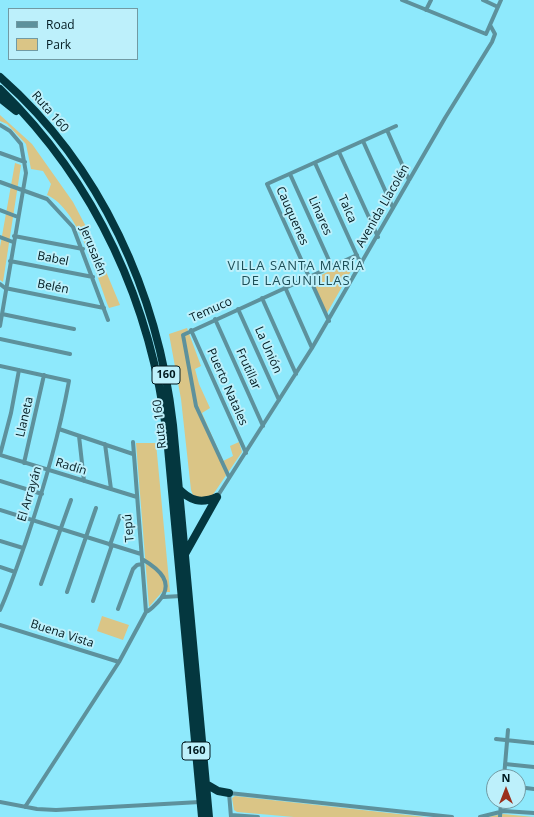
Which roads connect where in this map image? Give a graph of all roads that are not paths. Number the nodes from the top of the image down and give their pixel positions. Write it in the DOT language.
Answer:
graph roads {
  1 [pos="402,0"];
  2 [pos="431,0"];
  3 [pos="483,0"];
  4 [pos="501,0"];
  5 [pos="498,7"];
  6 [pos="426,10"];
  7 [pos="490,25"];
  8 [pos="0,77"];
  9 [pos="0,89"];
  10 [pos="0,98"];
  11 [pos="0,125"];
  12 [pos="396,126"];
  13 [pos="387,130"];
  14 [pos="45,138"];
  15 [pos="363,141"];
  16 [pos="339,152"];
  17 [pos="0,153"];
  18 [pos="25,162"];
  19 [pos="315,163"];
  20 [pos="290,174"];
  21 [pos="409,180"];
  22 [pos="0,182"];
  23 [pos="22,190"];
  24 [pos="393,208"];
  25 [pos="0,210"];
  26 [pos="18,217"];
  27 [pos="14,236"];
  28 [pos="0,237"];
  29 [pos="378,237"];
  30 [pos="13,242"];
  31 [pos="83,249"];
  32 [pos="357,255"];
  33 [pos="10,261"];
  34 [pos="362,263"];
  35 [pos="332,267"];
  36 [pos="93,277"];
  37 [pos="309,277"];
  38 [pos="0,284"];
  39 [pos="5,288"];
  40 [pos="286,288"];
  41 [pos="262,298"];
  42 [pos="104,308"];
  43 [pos="238,309"];
  44 [pos="2,314"];
  45 [pos="108,320"];
  46 [pos="215,320"];
  47 [pos="329,321"];
  48 [pos="0,326"];
  49 [pos="74,330"];
  50 [pos="191,330"];
  51 [pos="0,339"];
  52 [pos="312,348"];
  53 [pos="70,354"];
  54 [pos="0,366"];
  55 [pos="19,370"];
  56 [pos="296,374"];
  57 [pos="44,375"];
  58 [pos="279,400"];
  59 [pos="263,426"];
  60 [pos="59,429"];
  61 [pos="79,436"];
  62 [pos="133,442"];
  63 [pos="105,444"];
  64 [pos="246,453"];
  65 [pos="134,454"];
  66 [pos="0,455"];
  67 [pos="24,463"];
  68 [pos="48,471"];
  69 [pos="229,477"];
  70 [pos="0,481"];
  71 [pos="84,482"];
  72 [pos="178,488"];
  73 [pos="110,489"];
  74 [pos="42,494"];
  75 [pos="137,497"];
  76 [pos="217,497"];
  77 [pos="71,500"];
  78 [pos="96,508"];
  79 [pos="0,510"];
  80 [pos="120,516"];
  81 [pos="33,520"];
  82 [pos="60,529"];
  83 [pos="86,537"];
  84 [pos="0,541"];
  85 [pos="111,545"];
  86 [pos="23,548"];
  87 [pos="142,554"];
  88 [pos="185,554"];
  89 [pos="142,559"];
  90 [pos="142,564"];
  91 [pos="0,568"];
  92 [pos="15,572"];
  93 [pos="41,584"];
  94 [pos="67,592"];
  95 [pos="181,596"];
  96 [pos="163,597"];
  97 [pos="93,601"];
  98 [pos="118,609"];
  99 [pos="0,610"];
  100 [pos="146,612"];
  101 [pos="0,625"];
  102 [pos="118,662"];
  103 [pos="508,730"];
  104 [pos="496,739"];
  105 [pos="507,740"];
  106 [pos="534,743"];
  107 [pos="505,764"];
  108 [pos="534,767"];
  109 [pos="505,769"];
  110 [pos="206,784"];
  111 [pos="229,793"];
  112 [pos="0,802"];
  113 [pos="200,802"];
  114 [pos="25,807"];
  115 [pos="500,811"];
  116 [pos="534,813"];
  117 [pos="414,815"];
  118 [pos="231,816"];
  119 [pos="202,817"];
  120 [pos="209,817"];
  121 [pos="258,817"];
  122 [pos="452,817"];
  123 [pos="480,817"];
  124 [pos="500,817"];
  1 -- 6 [label="street"];
  2 -- 6 [label="street"];
  3 -- 5 [label="street"];
  4 -- 5 [label="street"];
  5 -- 7 [label="street"];
  6 -- 7 [label="street"];
  7 -- 21 [label="street, Avenida Llacolén"];
  8 -- 72 [label="highway, Ruta 160 / 160"];
  9 -- 14 [label="highway, Ruta 160 / 160"];
  10 -- 14 [label="highway"];
  11 -- 18 [label="street"];
  12 -- 13 [label="street"];
  13 -- 15 [label="street"];
  13 -- 21 [label="street"];
  14 -- 95 [label="highway, Ruta 160 / 160"];
  15 -- 16 [label="street"];
  15 -- 24 [label="street"];
  16 -- 19 [label="street"];
  16 -- 29 [label="street"];
  17 -- 18 [label="street"];
  18 -- 23 [label="street"];
  19 -- 20 [label="street"];
  19 -- 32 [label="street, Talca"];
  20 -- 35 [label="street, Linares"];
  20 -- 37 [label="street, Cauquenes"];
  21 -- 24 [label="street, Avenida Llacolén"];
  22 -- 23 [label="street, Jerusalén"];
  23 -- 26 [label="street"];
  23 -- 31 [label="street, Jerusalén"];
  24 -- 29 [label="street, Avenida Llacolén"];
  25 -- 26 [label="street"];
  26 -- 27 [label="street"];
  27 -- 30 [label="street"];
  27 -- 31 [label="street"];
  28 -- 30 [label="street"];
  29 -- 34 [label="street, Avenida Llacolén"];
  30 -- 33 [label="street"];
  31 -- 36 [label="street, Jerusalén"];
  32 -- 34 [label="street, Talca"];
  32 -- 35 [label="street, Temuco"];
  33 -- 36 [label="street, Babel"];
  33 -- 39 [label="street"];
  34 -- 47 [label="street, Avenida Llacolén"];
  35 -- 37 [label="street, Temuco"];
  36 -- 42 [label="street, Jerusalén"];
  37 -- 40 [label="street, Temuco"];
  37 -- 47 [label="street, Cauquenes"];
  38 -- 39 [label="street, Belén"];
  39 -- 42 [label="street, Belén"];
  39 -- 44 [label="street"];
  40 -- 41 [label="street, Temuco"];
  40 -- 52 [label="street"];
  41 -- 43 [label="street, Temuco"];
  41 -- 56 [label="street"];
  42 -- 45 [label="street, Jerusalén"];
  43 -- 46 [label="street, Temuco"];
  43 -- 58 [label="street, La Unión"];
  44 -- 48 [label="street"];
  44 -- 49 [label="street"];
  46 -- 50 [label="street, Temuco"];
  46 -- 59 [label="street, Frutillar"];
  47 -- 52 [label="street, Avenida Llacolén"];
  50 -- 64 [label="street, Puerto Natales"];
  50 -- 69 [label="street, Temuco"];
  51 -- 53 [label="street"];
  52 -- 56 [label="street, Avenida Llacolén"];
  54 -- 55 [label="street"];
  55 -- 57 [label="street"];
  55 -- 66 [label="street"];
  56 -- 58 [label="street, Avenida Llacolén"];
  57 -- 60 [label="street, El Arrayán"];
  57 -- 67 [label="street, Llaneta"];
  58 -- 59 [label="street, Avenida Llacolén"];
  59 -- 64 [label="street, Avenida Llacolén"];
  60 -- 61 [label="street"];
  60 -- 68 [label="street, El Arrayán"];
  61 -- 63 [label="street"];
  61 -- 71 [label="street"];
  62 -- 65 [label="street, Tepú"];
  63 -- 65 [label="street"];
  63 -- 73 [label="street"];
  64 -- 69 [label="street, Avenida Llacolén"];
  65 -- 75 [label="street, Tepú"];
  66 -- 67 [label="street, Radín"];
  67 -- 68 [label="street, Radín"];
  68 -- 71 [label="street, Radín"];
  68 -- 74 [label="street, El Arrayán"];
  69 -- 76 [label="street, Avenida Llacolén"];
  70 -- 74 [label="street"];
  71 -- 73 [label="street, Radín"];
  72 -- 76 [label="highway"];
  72 -- 88 [label="highway, Ruta 160 / 160"];
  73 -- 75 [label="street, Radín"];
  74 -- 81 [label="street, El Arrayán"];
  75 -- 87 [label="street, Tepú"];
  76 -- 88 [label="highway"];
  77 -- 82 [label="street"];
  78 -- 83 [label="street"];
  79 -- 81 [label="street"];
  80 -- 85 [label="street"];
  81 -- 82 [label="street"];
  81 -- 86 [label="street, El Arrayán"];
  82 -- 83 [label="street"];
  82 -- 93 [label="street"];
  83 -- 85 [label="street"];
  83 -- 94 [label="street"];
  84 -- 86 [label="street"];
  85 -- 87 [label="street"];
  85 -- 97 [label="street"];
  86 -- 92 [label="street, El Arrayán"];
  87 -- 89 [label="street, Tepú"];
  88 -- 110 [label="highway, Ruta 160 / 160"];
  89 -- 90 [label="street, Tepú"];
  89 -- 96 [label="street"];
  90 -- 98 [label="street"];
  90 -- 100 [label="street, Tepú"];
  91 -- 92 [label="street"];
  92 -- 99 [label="street, El Arrayán"];
  95 -- 96 [label="street"];
  95 -- 113 [label="highway, Ruta 160 / 160"];
  96 -- 100 [label="street"];
  100 -- 102 [label="street"];
  101 -- 102 [label="street, Buena Vista"];
  102 -- 114 [label="street"];
  103 -- 105 [label="street"];
  104 -- 105 [label="street"];
  105 -- 106 [label="street"];
  105 -- 107 [label="street"];
  107 -- 108 [label="street"];
  107 -- 109 [label="street"];
  110 -- 111 [label="highway"];
  110 -- 120 [label="highway, Ruta 160 / 160"];
  111 -- 117 [label="street"];
  111 -- 118 [label="street"];
  112 -- 114 [label="street"];
  113 -- 114 [label="street"];
  113 -- 119 [label="highway, Ruta 160 / 160"];
  115 -- 116 [label="street"];
  115 -- 123 [label="street"];
  115 -- 124 [label="street"];
  117 -- 122 [label="street"];
  118 -- 121 [label="street"];
}
